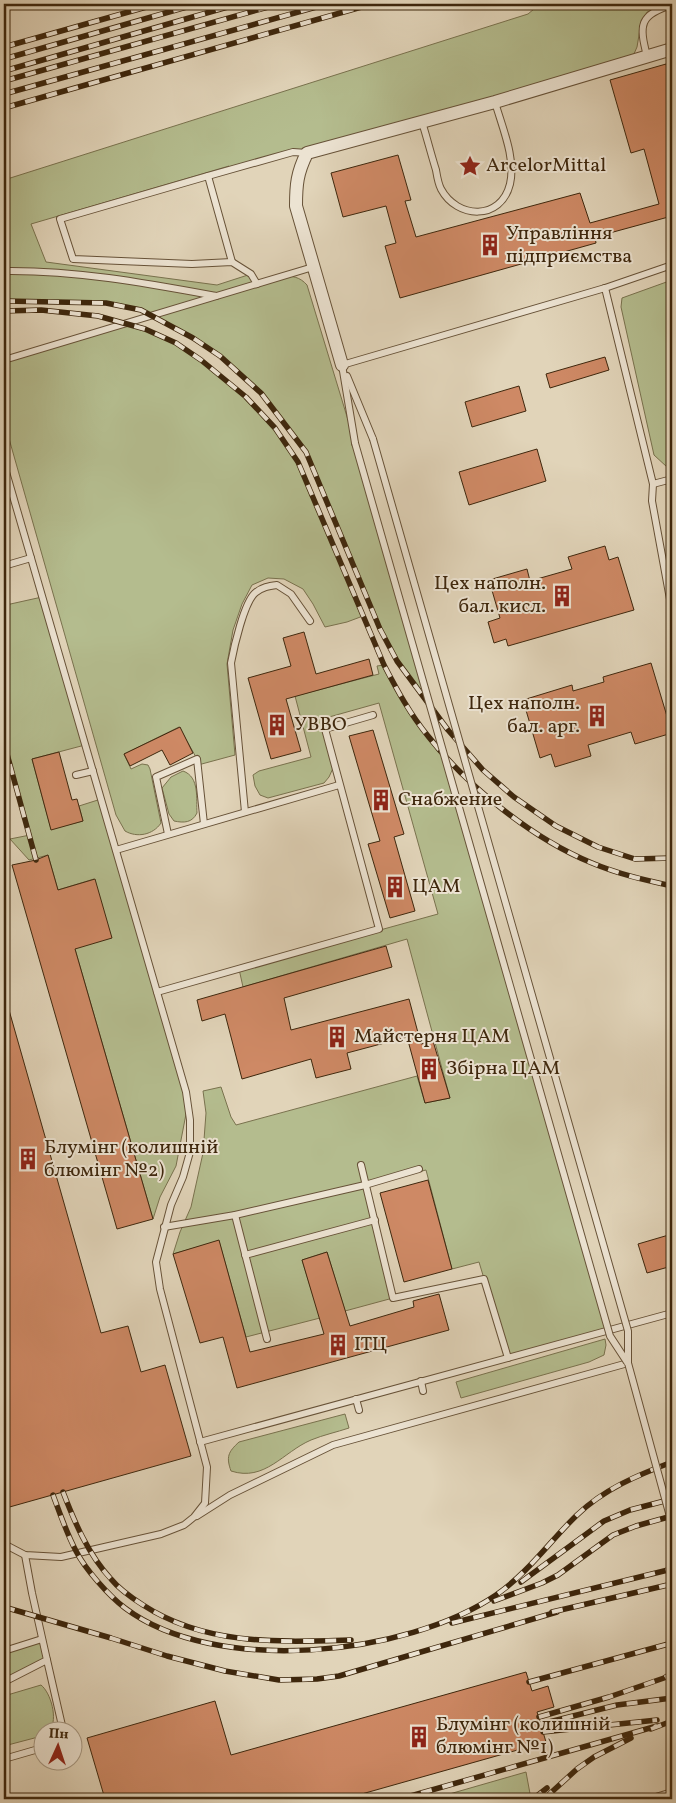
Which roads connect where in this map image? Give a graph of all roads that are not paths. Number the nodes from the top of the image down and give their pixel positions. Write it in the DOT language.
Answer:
graph roads {
  1 [pos="672,5"];
  2 [pos="672,49"];
  3 [pos="647,56"];
  4 [pos="495,102"];
  5 [pos="422,122"];
  6 [pos="307,154"];
  7 [pos="208,176"];
  8 [pos="232,262"];
  9 [pos="672,265"];
  10 [pos="313,267"];
  11 [pos="4,271"];
  12 [pos="257,284"];
  13 [pos="605,288"];
  14 [pos="216,296"];
  15 [pos="4,360"];
  16 [pos="342,365"];
  17 [pos="4,465"];
  18 [pos="672,479"];
  19 [pos="653,484"];
  20 [pos="31,558"];
  21 [pos="7,565"];
  22 [pos="672,610"];
  23 [pos="310,621"];
  24 [pos="373,715"];
  25 [pos="93,770"];
  26 [pos="76,775"];
  27 [pos="339,785"];
  28 [pos="245,812"];
  29 [pos="204,824"];
  30 [pos="168,834"];
  31 [pos="116,850"];
  32 [pos="157,992"];
  33 [pos="361,1165"];
  34 [pos="419,1169"];
  35 [pos="365,1185"];
  36 [pos="235,1215"];
  37 [pos="374,1220"];
  38 [pos="164,1227"];
  39 [pos="245,1255"];
  40 [pos="672,1313"];
  41 [pos="267,1339"];
  42 [pos="508,1358"];
  43 [pos="628,1363"];
  44 [pos="421,1382"];
  45 [pos="423,1392"];
  46 [pos="356,1399"];
  47 [pos="359,1410"];
  48 [pos="200,1442"];
  49 [pos="194,1518"];
  50 [pos="672,1524"];
  51 [pos="4,1544"];
  52 [pos="25,1555"];
  53 [pos="42,1639"];
  54 [pos="4,1651"];
  55 [pos="47,1660"];
  56 [pos="4,1682"];
  57 [pos="60,1720"];
  58 [pos="32,1751"];
  59 [pos="4,1759"];
  60 [pos="672,1792"];
  61 [pos="649,1799"];
  1 -- 3 [label="lane"];
  2 -- 3 [label="street"];
  3 -- 4 [label="street"];
  4 -- 5 [label="street"];
  4 -- 5 [label="lane"];
  5 -- 6 [label="street"];
  6 -- 7 [label="lane"];
  6 -- 10 [label="street"];
  7 -- 8 [label="lane"];
  7 -- 8 [label="lane"];
  8 -- 12 [label="lane"];
  9 -- 13 [label="lane"];
  10 -- 12 [label="lane"];
  10 -- 16 [label="street"];
  11 -- 14 [label="lane"];
  12 -- 14 [label="lane"];
  13 -- 16 [label="lane"];
  13 -- 19 [label="lane"];
  14 -- 15 [label="lane"];
  16 -- 43 [label="lane, bridge"];
  16 -- 43 [label="lane, bridge"];
  17 -- 20 [label="lane"];
  18 -- 19 [label="lane"];
  19 -- 22 [label="lane"];
  20 -- 21 [label="lane"];
  20 -- 25 [label="lane"];
  23 -- 28 [label="lane"];
  24 -- 27 [label="lane"];
  25 -- 26 [label="lane"];
  25 -- 31 [label="lane"];
  27 -- 28 [label="lane"];
  27 -- 32 [label="lane"];
  28 -- 29 [label="lane"];
  29 -- 30 [label="lane"];
  29 -- 30 [label="lane"];
  30 -- 31 [label="lane"];
  31 -- 32 [label="lane"];
  32 -- 38 [label="lane"];
  33 -- 35 [label="lane"];
  34 -- 35 [label="lane"];
  35 -- 36 [label="lane"];
  35 -- 37 [label="lane"];
  36 -- 38 [label="lane"];
  36 -- 39 [label="lane"];
  37 -- 39 [label="lane"];
  37 -- 42 [label="lane"];
  38 -- 48 [label="lane"];
  39 -- 41 [label="lane"];
  40 -- 42 [label="lane"];
  42 -- 44 [label="lane"];
  43 -- 49 [label="lane"];
  43 -- 50 [label="lane, bridge"];
  44 -- 45 [label="lane"];
  44 -- 46 [label="lane"];
  46 -- 47 [label="lane"];
  46 -- 48 [label="lane"];
  48 -- 49 [label="lane"];
  49 -- 52 [label="lane"];
  51 -- 52 [label="lane"];
  52 -- 53 [label="lane"];
  53 -- 54 [label="lane"];
  53 -- 55 [label="lane"];
  55 -- 56 [label="lane"];
  55 -- 57 [label="lane"];
  58 -- 59 [label="lane"];
  60 -- 61 [label="lane"];
}
